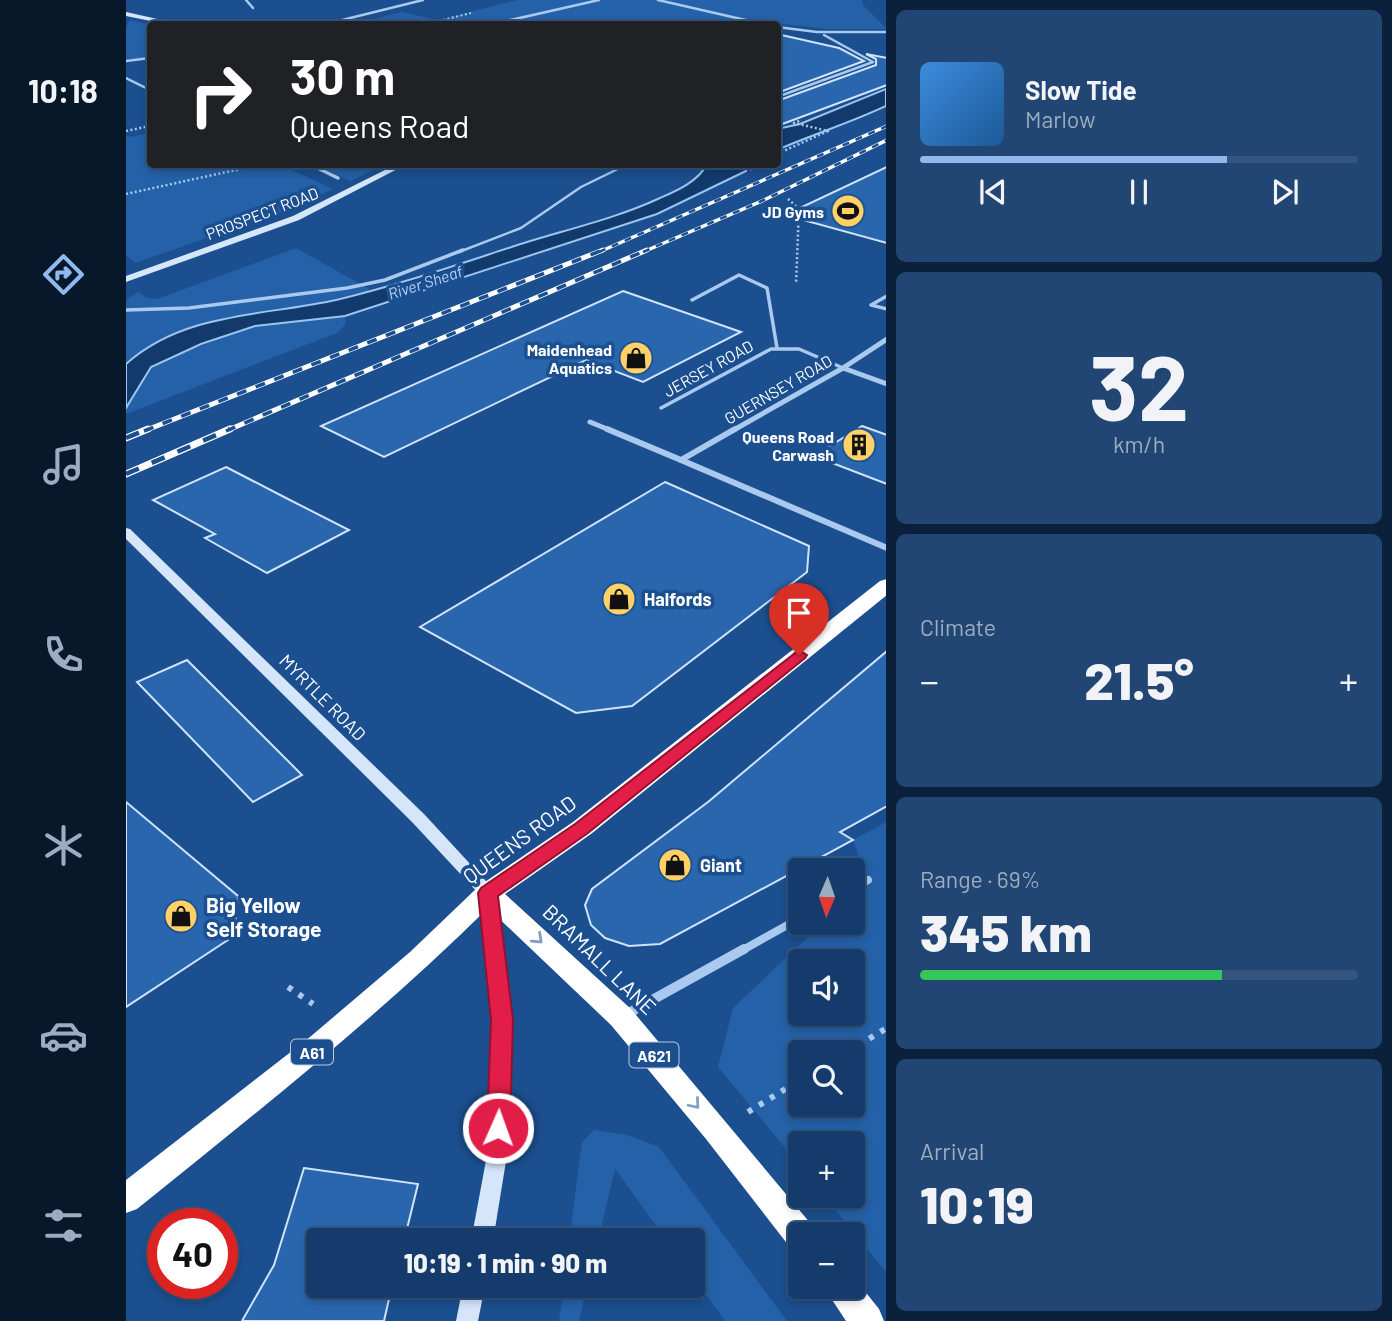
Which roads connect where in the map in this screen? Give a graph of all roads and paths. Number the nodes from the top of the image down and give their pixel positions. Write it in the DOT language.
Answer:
graph roads {
  1 [pos="246,0"];
  2 [pos="423,0"];
  3 [pos="599,0"];
  4 [pos="658,0"];
  5 [pos="253,8"];
  6 [pos="126,14"];
  7 [pos="158,21"];
  8 [pos="338,21"];
  9 [pos="505,21"];
  10 [pos="750,21"];
  11 [pos="781,29"];
  12 [pos="817,32"];
  13 [pos="886,32"];
  14 [pos="147,58"];
  15 [pos="126,61"];
  16 [pos="873,62"];
  17 [pos="126,78"];
  18 [pos="147,88"];
  19 [pos="781,96"];
  20 [pos="800,124"];
  21 [pos="147,127"];
  22 [pos="126,131"];
  23 [pos="781,153"];
  24 [pos="245,168"];
  25 [pos="317,168"];
  26 [pos="396,168"];
  27 [pos="620,168"];
  28 [pos="338,178"];
  29 [pos="126,194"];
  30 [pos="788,200"];
  31 [pos="127,277"];
  32 [pos="886,296"];
  33 [pos="692,300"];
  34 [pos="886,309"];
  35 [pos="126,310"];
  36 [pos="886,339"];
  37 [pos="777,348"];
  38 [pos="793,348"];
  39 [pos="843,368"];
  40 [pos="886,384"];
  41 [pos="661,408"];
  42 [pos="590,422"];
  43 [pos="681,460"];
  44 [pos="126,532"];
  45 [pos="886,548"];
  46 [pos="886,585"];
  47 [pos="868,880"];
  48 [pos="865,882"];
  49 [pos="488,893"];
  50 [pos="788,925"];
  51 [pos="621,1017"];
  52 [pos="886,1028"];
  53 [pos="865,1041"];
  54 [pos="788,1087"];
  55 [pos="718,1130"];
  56 [pos="126,1199"];
  57 [pos="790,1222"];
  58 [pos="484,1228"];
  59 [pos="472,1298"];
  60 [pos="850,1299"];
  61 [pos="467,1321"];
  62 [pos="867,1321"];
  1 -- 5 [label="lane"];
  2 -- 8 [label="street"];
  3 -- 9 [label="street"];
  4 -- 10 [label="street"];
  6 -- 7 [label="main road"];
  11 -- 12 [label="street"];
  12 -- 13 [label="street"];
  12 -- 16 [label="street"];
  14 -- 15 [label="street"];
  16 -- 19 [label="lane"];
  17 -- 18 [label="street"];
  20 -- 23 [label="path"];
  21 -- 22 [label="path"];
  24 -- 29 [label="path"];
  25 -- 28 [label="street"];
  26 -- 31 [label="main road, PROSPECT ROAD"];
  27 -- 35 [label="lane"];
  30 -- 38 [label="path"];
  32 -- 34 [label="lane"];
  33 -- 37 [label="lane"];
  36 -- 39 [label="street, GUERNSEY ROAD"];
  37 -- 38 [label="lane, JERSEY ROAD"];
  37 -- 41 [label="lane, JERSEY ROAD"];
  38 -- 39 [label="lane, JERSEY ROAD"];
  39 -- 40 [label="street, JERSEY ROAD"];
  39 -- 43 [label="street, GUERNSEY ROAD"];
  42 -- 43 [label="street"];
  43 -- 45 [label="street"];
  44 -- 49 [label="main road, MYRTLE ROAD"];
  46 -- 49 [label="highway, QUEENS ROAD / A61"];
  47 -- 48 [label="street"];
  49 -- 51 [label="highway, BRAMALL LANE / A621, one-way"];
  49 -- 56 [label="highway, QUEENS ROAD / A61"];
  49 -- 58 [label="main road"];
  50 -- 51 [label="street"];
  51 -- 55 [label="highway, BRAMALL LANE / A621, one-way"];
  52 -- 53 [label="path"];
  54 -- 55 [label="path"];
  55 -- 57 [label="highway, BRAMALL LANE / A621"];
  59 -- 61 [label="main road"];
  60 -- 62 [label="highway"];
}
